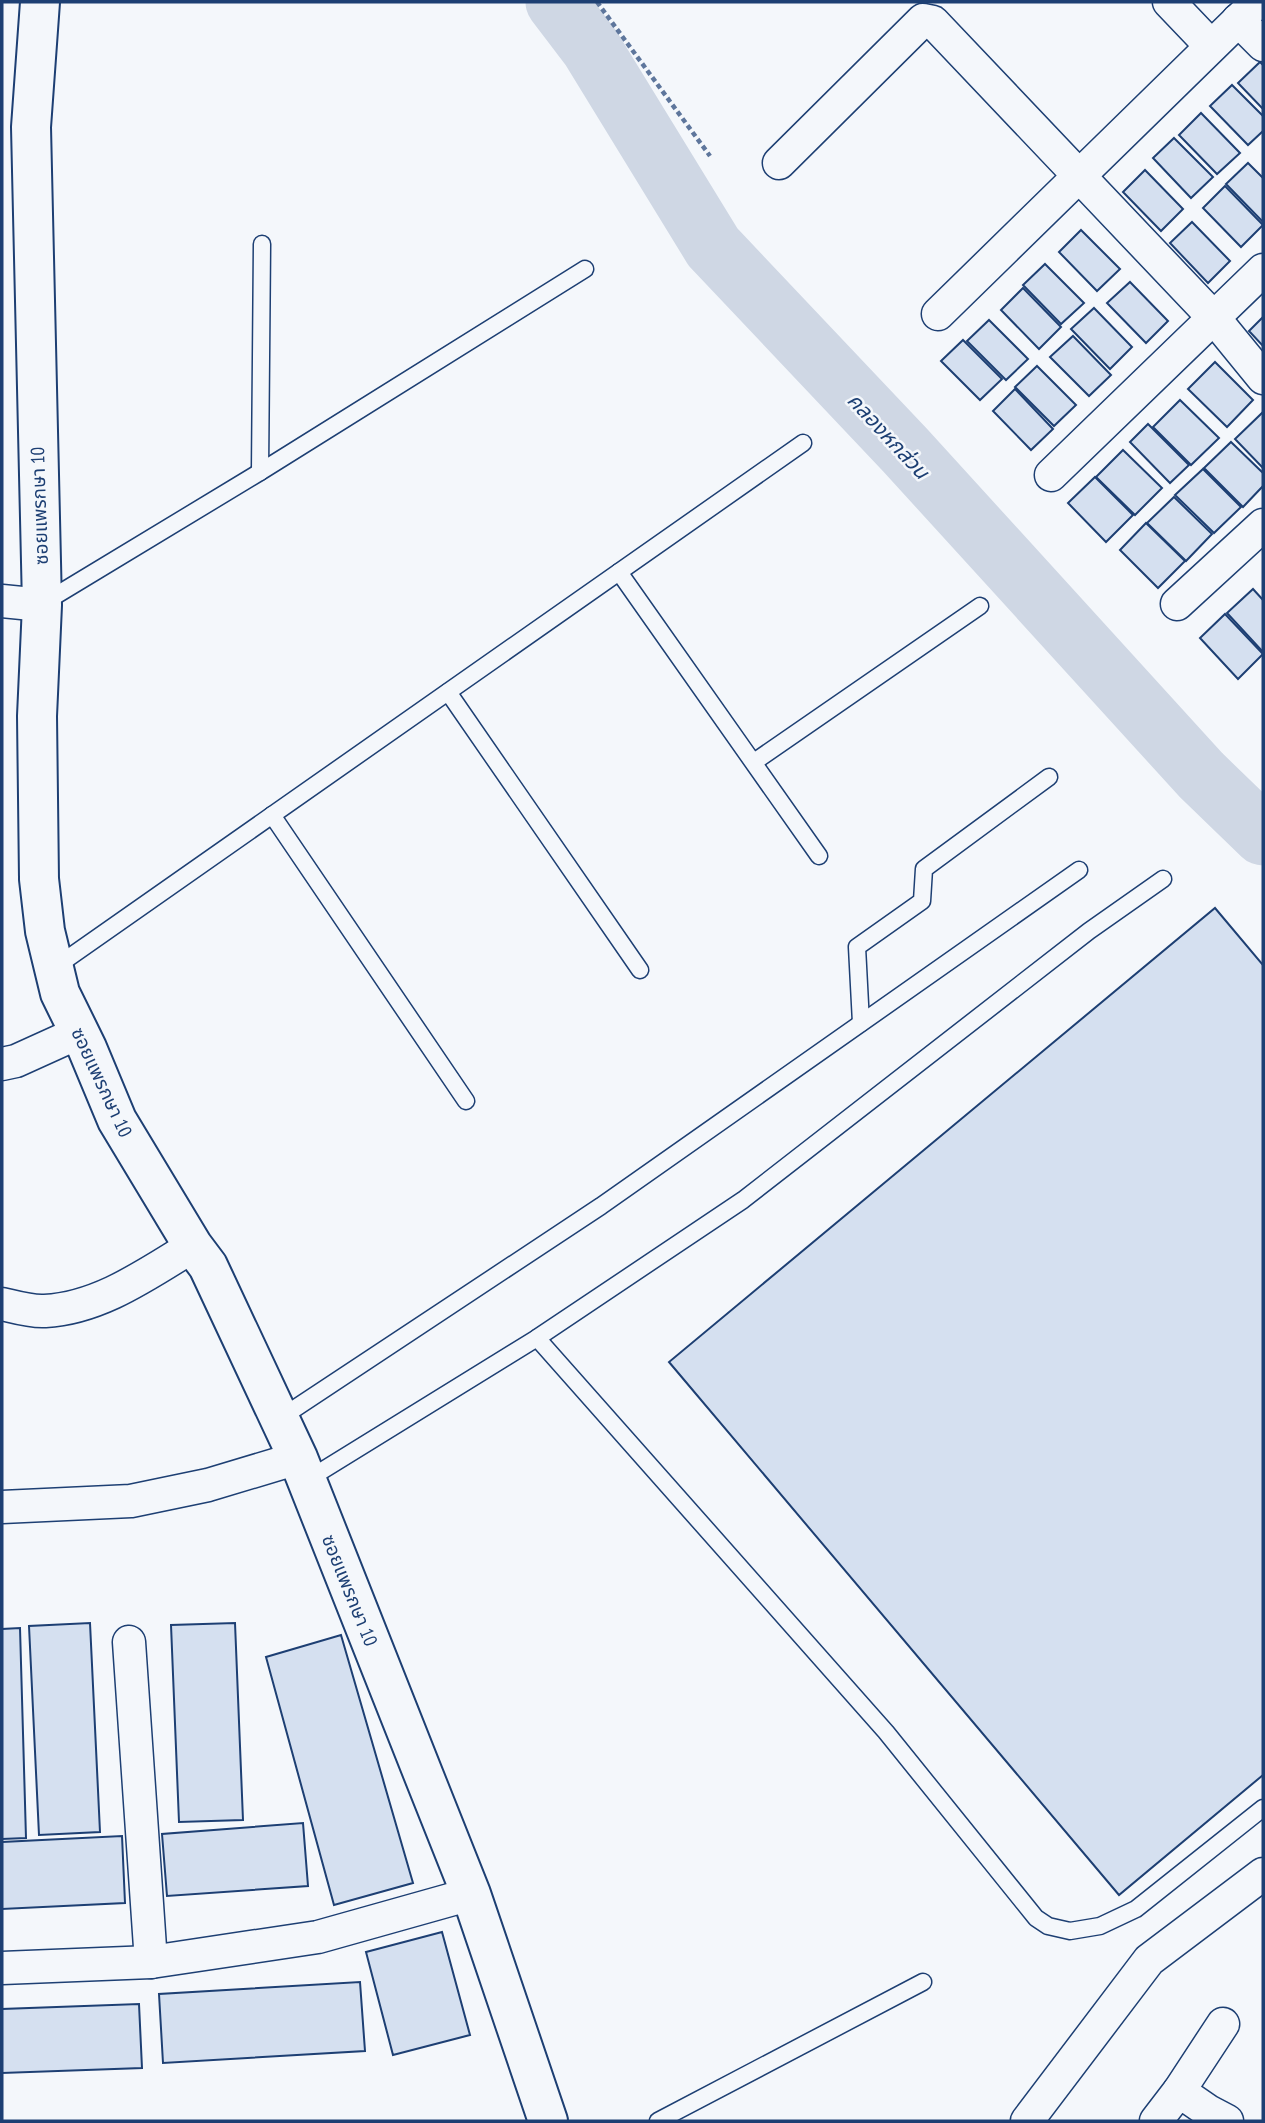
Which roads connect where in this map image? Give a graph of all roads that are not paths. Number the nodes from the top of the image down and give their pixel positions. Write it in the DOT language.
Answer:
graph roads {
  1 [pos="40,2"];
  2 [pos="1169,2"];
  3 [pos="1248,11"];
  4 [pos="1263,45"];
  5 [pos="1211,47"];
  6 [pos="779,163"];
  7 [pos="1079,177"];
  8 [pos="262,244"];
  9 [pos="585,269"];
  10 [pos="1263,270"];
  11 [pos="938,314"];
  12 [pos="1214,318"];
  13 [pos="1263,378"];
  14 [pos="803,443"];
  15 [pos="260,472"];
  16 [pos="1051,475"];
  17 [pos="1263,525"];
  18 [pos="619,572"];
  19 [pos="2,601"];
  20 [pos="42,604"];
  21 [pos="1177,604"];
  22 [pos="980,606"];
  23 [pos="448,692"];
  24 [pos="754,762"];
  25 [pos="1049,777"];
  26 [pos="272,815"];
  27 [pos="819,856"];
  28 [pos="1079,870"];
  29 [pos="1163,879"];
  30 [pos="54,968"];
  31 [pos="640,970"];
  32 [pos="861,1023"];
  33 [pos="80,1032"];
  34 [pos="2,1064"];
  35 [pos="466,1101"];
  36 [pos="193,1246"];
  37 [pos="2,1304"];
  38 [pos="537,1338"];
  39 [pos="279,1419"];
  40 [pos="302,1469"];
  41 [pos="2,1507"];
  42 [pos="129,1642"];
  43 [pos="1263,1808"];
  44 [pos="1263,1874"];
  45 [pos="471,1894"];
  46 [pos="150,1962"];
  47 [pos="2,1968"];
  48 [pos="923,1982"];
  49 [pos="1223,2024"];
  50 [pos="1179,2091"];
  51 [pos="548,2121"];
  52 [pos="658,2121"];
  53 [pos="1027,2121"];
  54 [pos="1156,2121"];
  55 [pos="1227,2121"];
  1 -- 20 [label="street, ซอยแพรกษา 10"];
  2 -- 5 [label="street"];
  3 -- 4 [label="street"];
  3 -- 5 [label="street"];
  5 -- 7 [label="street"];
  6 -- 7 [label="street"];
  7 -- 11 [label="street"];
  7 -- 12 [label="street"];
  8 -- 15 [label="lane"];
  9 -- 15 [label="lane"];
  10 -- 12 [label="street"];
  12 -- 13 [label="street"];
  12 -- 16 [label="street"];
  14 -- 18 [label="lane"];
  15 -- 20 [label="lane"];
  17 -- 21 [label="street"];
  18 -- 23 [label="lane"];
  18 -- 24 [label="lane"];
  19 -- 20 [label="street"];
  20 -- 30 [label="street, ซอยแพรกษา 10"];
  22 -- 24 [label="lane"];
  23 -- 26 [label="lane"];
  23 -- 31 [label="lane"];
  24 -- 27 [label="lane"];
  25 -- 32 [label="lane"];
  26 -- 30 [label="lane"];
  26 -- 35 [label="lane"];
  28 -- 32 [label="lane"];
  29 -- 38 [label="lane"];
  30 -- 33 [label="street, ซอยแพรกษา 10"];
  32 -- 39 [label="lane"];
  33 -- 34 [label="street"];
  33 -- 36 [label="street, ซอยแพรกษา 10"];
  36 -- 37 [label="street"];
  36 -- 39 [label="street, ซอยแพรกษา 10"];
  38 -- 40 [label="lane"];
  38 -- 43 [label="lane"];
  39 -- 40 [label="street, ซอยแพรกษา 10"];
  40 -- 41 [label="street"];
  40 -- 45 [label="street, ซอยแพรกษา 10"];
  42 -- 46 [label="street"];
  44 -- 53 [label="street"];
  45 -- 46 [label="street"];
  45 -- 51 [label="street, ซอยแพรกษา 10"];
  46 -- 47 [label="street"];
  48 -- 52 [label="lane"];
  49 -- 50 [label="street"];
  50 -- 54 [label="street"];
  50 -- 55 [label="street"];
}
